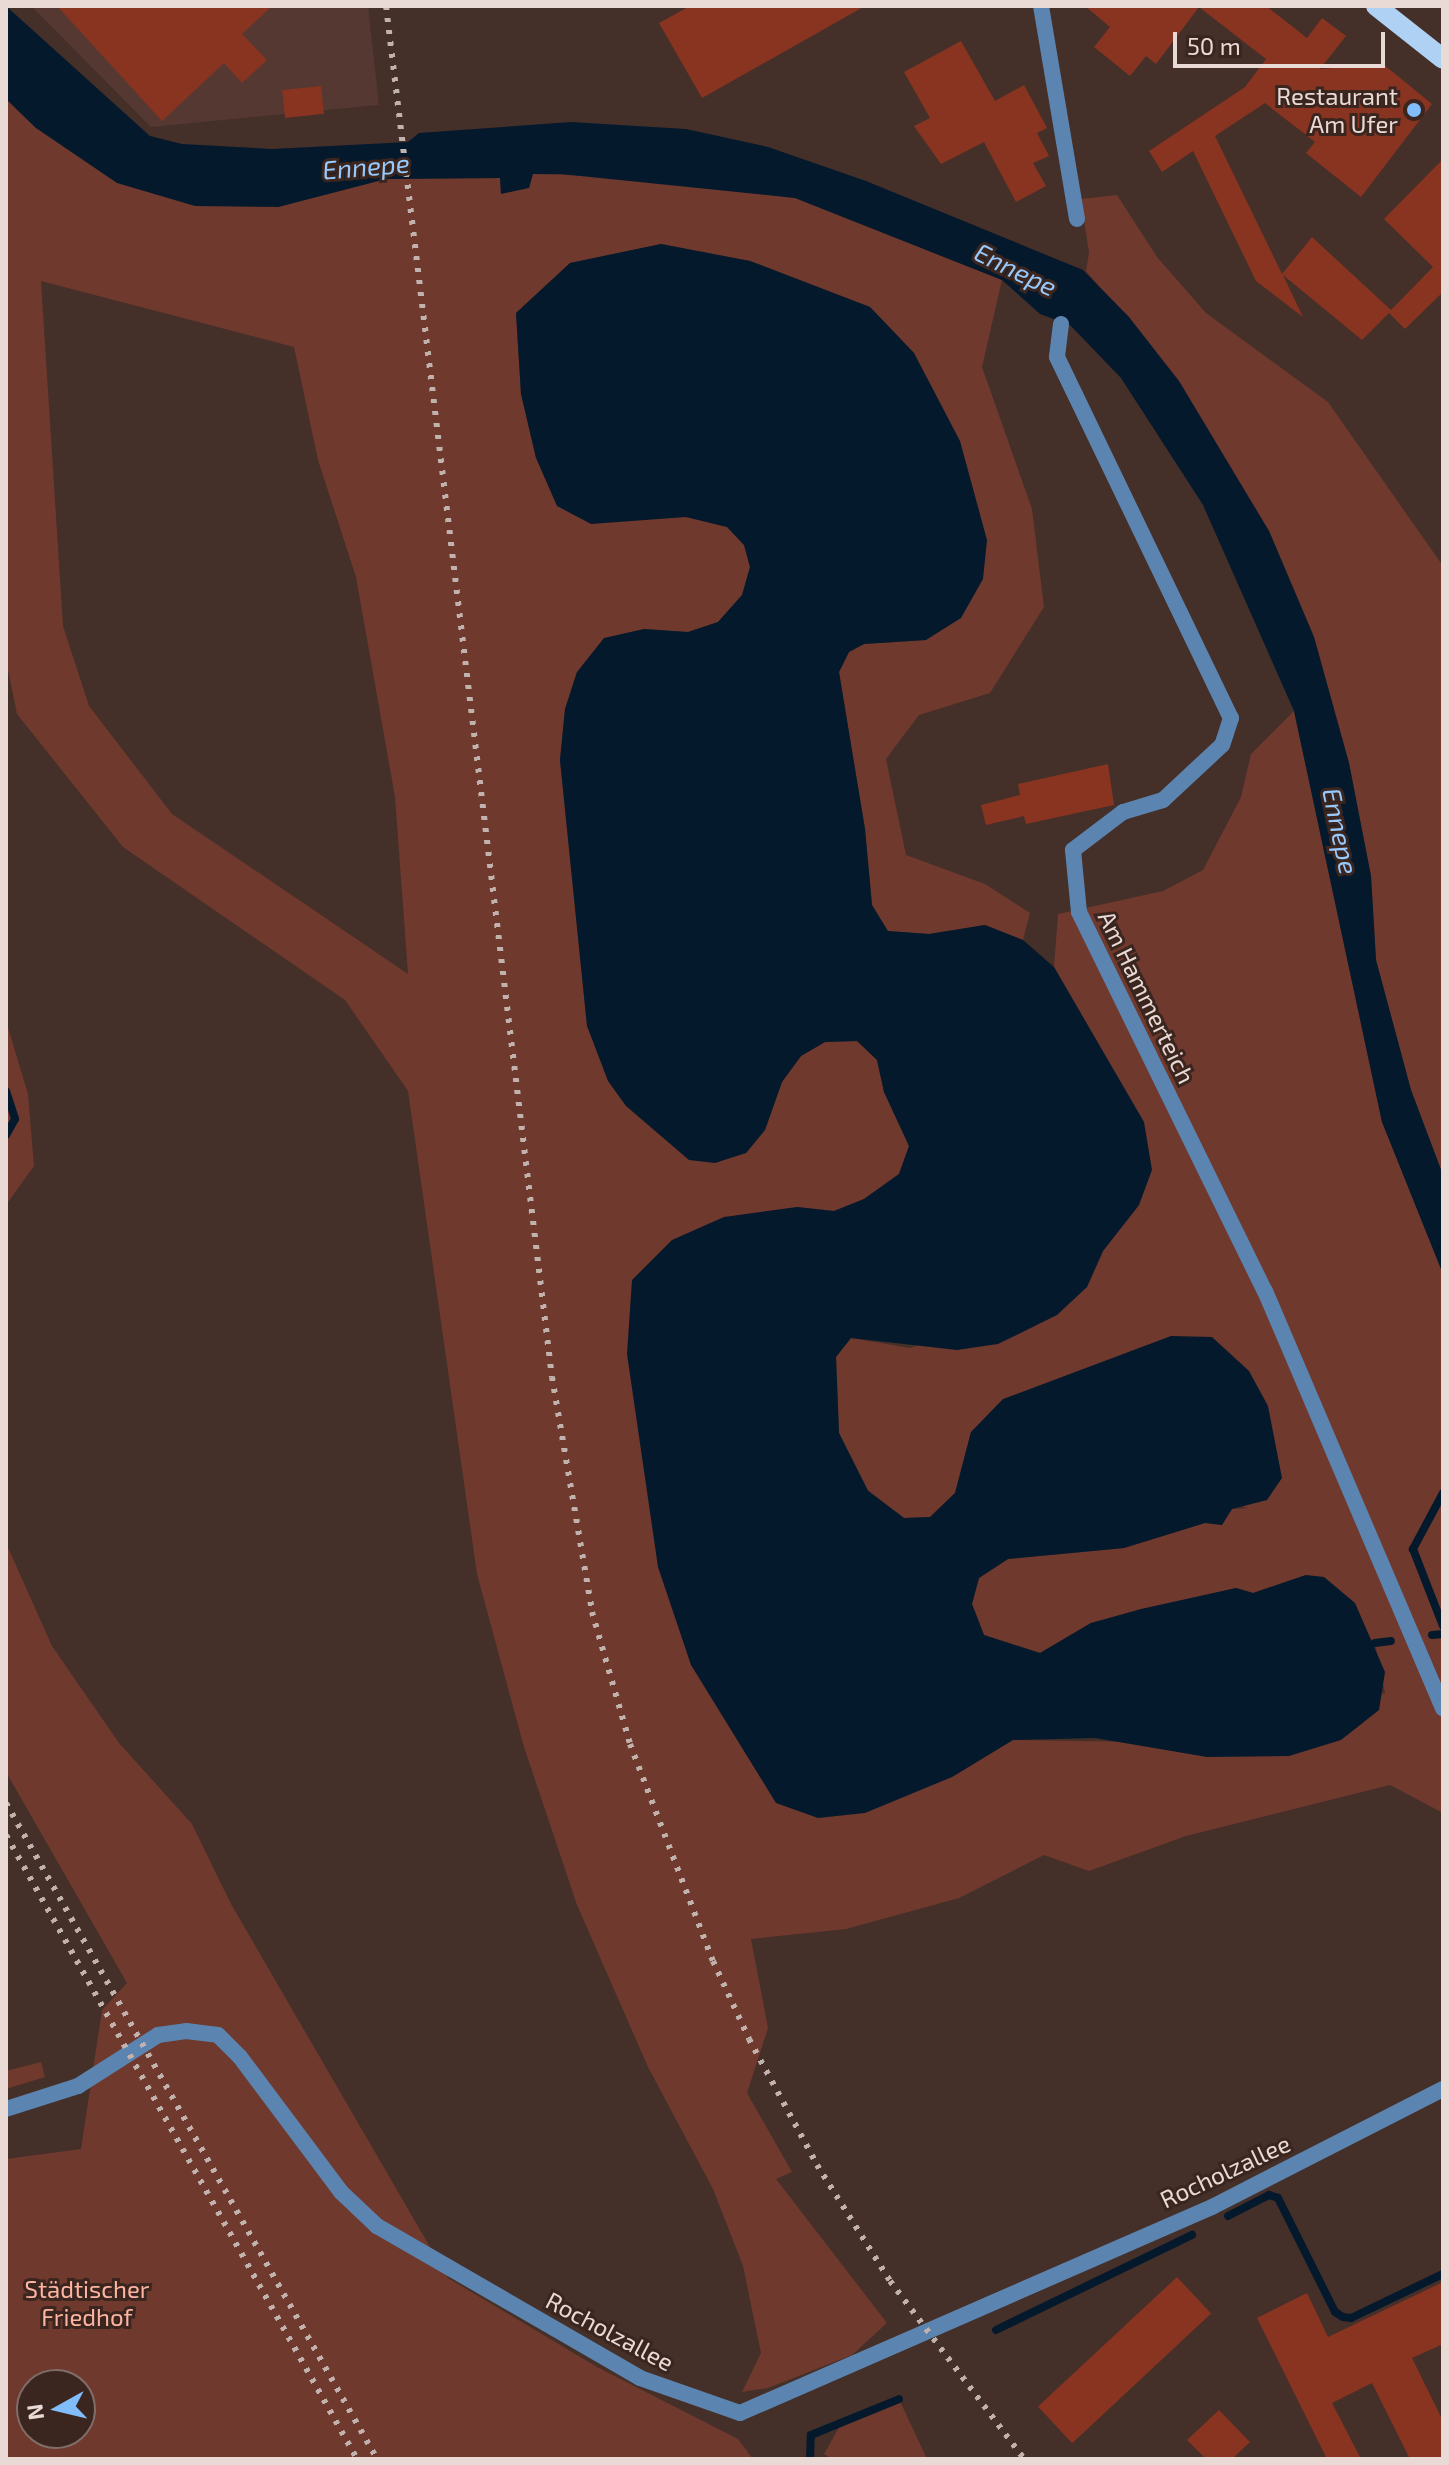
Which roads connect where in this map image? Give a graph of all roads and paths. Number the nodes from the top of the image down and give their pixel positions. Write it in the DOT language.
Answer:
graph roads {
  1 [pos="1041,6"];
  2 [pos="1376,6"];
  3 [pos="1443,59"];
  4 [pos="1077,219"];
  5 [pos="1061,324"];
  6 [pos="1443,1709"];
  7 [pos="1443,2089"];
  8 [pos="6,2109"];
  1 -- 4 [label="street"];
  2 -- 3 [label="main road"];
  5 -- 6 [label="street, Am Hammerteich"];
  7 -- 8 [label="street, Rocholzallee"];
}
